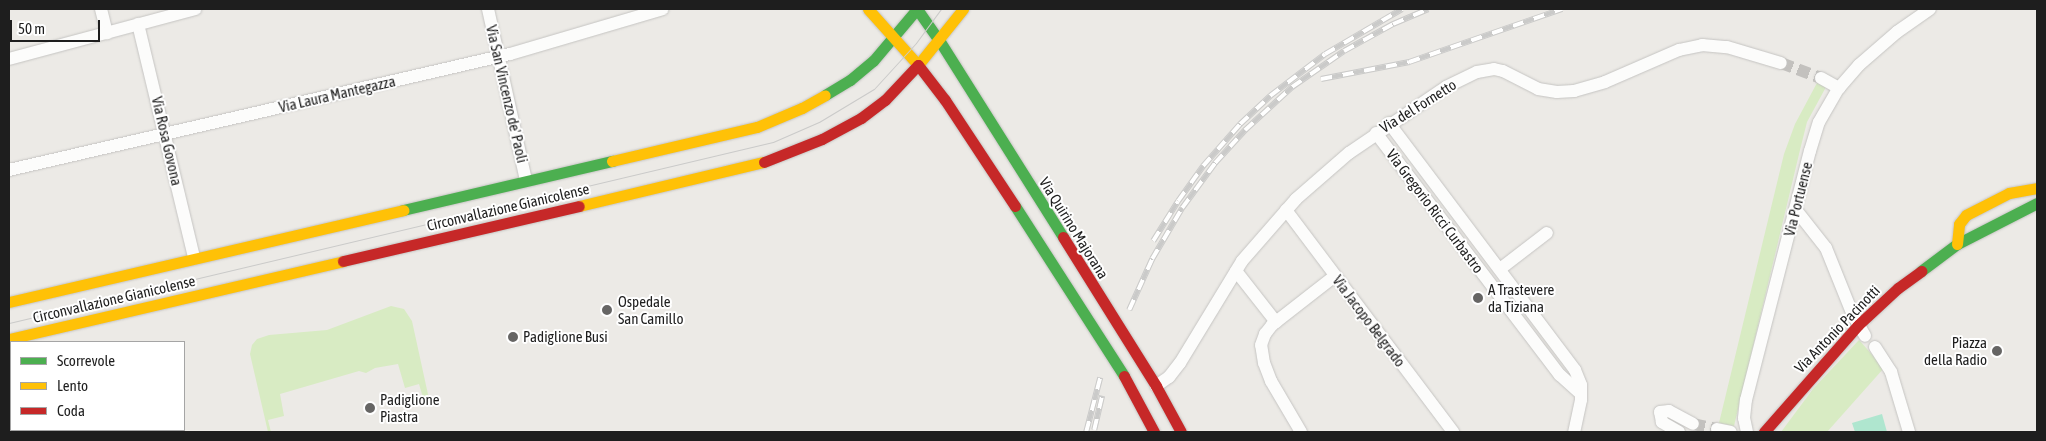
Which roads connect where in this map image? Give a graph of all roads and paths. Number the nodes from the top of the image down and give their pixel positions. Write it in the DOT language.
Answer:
graph roads {
  1 [pos="101,9"];
  2 [pos="195,9"];
  3 [pos="488,9"];
  4 [pos="663,9"];
  5 [pos="868,9"];
  6 [pos="917,9"];
  7 [pos="963,9"];
  8 [pos="1930,9"];
  9 [pos="138,24"];
  10 [pos="107,33"];
  11 [pos="893,38"];
  12 [pos="939,40"];
  13 [pos="498,56"];
  14 [pos="9,59"];
  15 [pos="1781,63"];
  16 [pos="918,65"];
  17 [pos="1821,78"];
  18 [pos="1839,88"];
  19 [pos="1389,123"];
  20 [pos="166,133"];
  21 [pos="1376,133"];
  22 [pos="9,170"];
  23 [pos="526,180"];
  24 [pos="2037,188"];
  25 [pos="2037,194"];
  26 [pos="2037,204"];
  27 [pos="1286,210"];
  28 [pos="1796,210"];
  29 [pos="1547,233"];
  30 [pos="1957,244"];
  31 [pos="194,258"];
  32 [pos="1236,271"];
  33 [pos="1504,274"];
  34 [pos="1335,276"];
  35 [pos="1494,289"];
  36 [pos="9,302"];
  37 [pos="1276,322"];
  38 [pos="1858,325"];
  39 [pos="1865,336"];
  40 [pos="9,339"];
  41 [pos="1875,347"];
  42 [pos="1123,374"];
  43 [pos="1156,386"];
  44 [pos="1581,394"];
  45 [pos="1693,424"];
  46 [pos="1717,429"];
  47 [pos="1154,432"];
  48 [pos="1181,432"];
  49 [pos="1301,432"];
  50 [pos="1453,432"];
  51 [pos="1574,432"];
  52 [pos="1679,432"];
  53 [pos="1731,432"];
  54 [pos="1747,432"];
  55 [pos="1764,432"];
  56 [pos="1909,432"];
  1 -- 10 [label="street"];
  2 -- 9 [label="street"];
  3 -- 13 [label="street, Via San Vincenzo de' Paoli"];
  4 -- 13 [label="street, Via Laura Mantegazza"];
  5 -- 11 [label="main road"];
  6 -- 11 [label="main road, Circonvallazione Gianicolense"];
  6 -- 12 [label="main road, Via Quirino Majorana"];
  7 -- 12 [label="main road, Circonvallazione Gianicolense"];
  8 -- 18 [label="street, Via Portuense"];
  9 -- 10 [label="street"];
  9 -- 20 [label="street, Via Rosa Govona"];
  10 -- 14 [label="street"];
  11 -- 16 [label="main road"];
  11 -- 23 [label="main road, Circonvallazione Gianicolense"];
  12 -- 16 [label="main road, Circonvallazione Gianicolense"];
  12 -- 43 [label="main road, Via Quirino Majorana"];
  13 -- 20 [label="street, Via Laura Mantegazza"];
  13 -- 23 [label="street, Via San Vincenzo de' Paoli"];
  15 -- 19 [label="street, Via del Fornetto"];
  16 -- 40 [label="main road, Circonvallazione Gianicolense"];
  16 -- 42 [label="main road"];
  17 -- 18 [label="street"];
  18 -- 28 [label="street, Via Portuense"];
  19 -- 21 [label="street, Via del Fornetto"];
  19 -- 33 [label="street, Via Gregorio Ricci Curbastro"];
  20 -- 22 [label="street, Via Laura Mantegazza"];
  20 -- 31 [label="street, Via Rosa Govona"];
  21 -- 27 [label="street, Via del Fornetto"];
  21 -- 35 [label="street, Via Gregorio Ricci Curbastro"];
  23 -- 31 [label="main road, Circonvallazione Gianicolense"];
  24 -- 30 [label="main road"];
  25 -- 30 [label="main road"];
  26 -- 30 [label="main road"];
  27 -- 32 [label="street, Via del Fornetto"];
  27 -- 34 [label="street, Via Jacopo Belgrado"];
  28 -- 38 [label="street"];
  28 -- 54 [label="street, Via Portuense"];
  29 -- 33 [label="street"];
  30 -- 38 [label="main road, Via Antonio Pacinotti"];
  31 -- 36 [label="main road, Circonvallazione Gianicolense"];
  32 -- 37 [label="street"];
  32 -- 43 [label="street, Via del Fornetto"];
  33 -- 35 [label="street"];
  33 -- 44 [label="street, Via Gregorio Ricci Curbastro"];
  34 -- 37 [label="street"];
  34 -- 50 [label="street, Via Jacopo Belgrado"];
  35 -- 44 [label="street, Via Gregorio Ricci Curbastro"];
  37 -- 49 [label="street"];
  38 -- 39 [label="street"];
  38 -- 55 [label="main road, Via Antonio Pacinotti"];
  41 -- 56 [label="street"];
  42 -- 43 [label="main road"];
  42 -- 47 [label="main road"];
  43 -- 48 [label="main road, Via Quirino Majorana"];
  44 -- 51 [label="street"];
  45 -- 52 [label="street"];
  46 -- 53 [label="street"];
}
